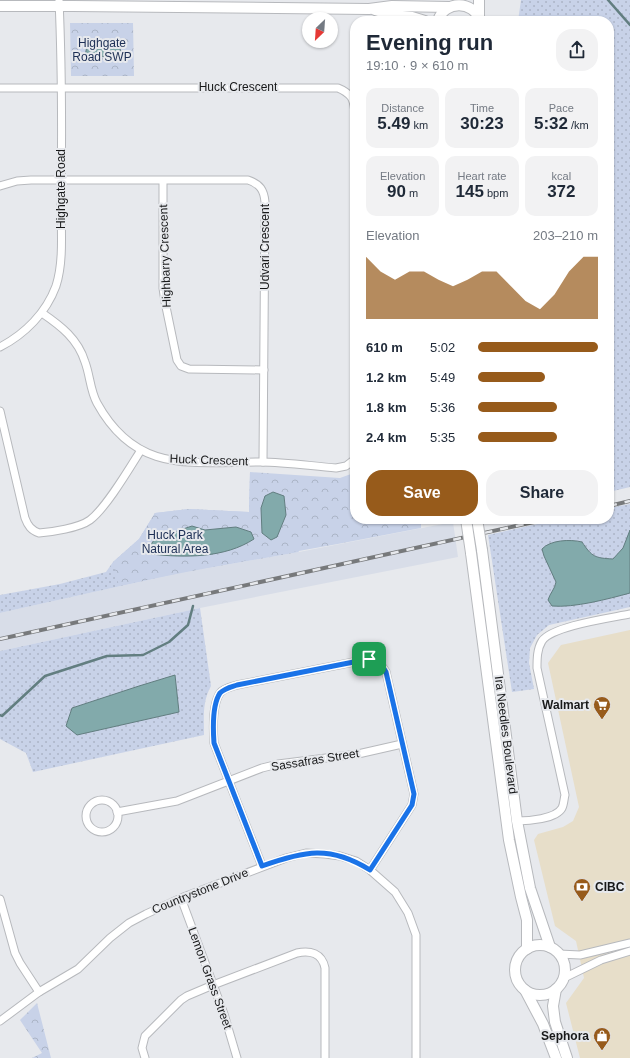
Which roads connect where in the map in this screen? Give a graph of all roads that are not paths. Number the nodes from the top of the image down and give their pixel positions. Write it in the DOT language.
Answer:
graph roads {
  1 [pos="479,0"];
  2 [pos="59,3"];
  3 [pos="452,3"];
  4 [pos="0,6"];
  5 [pos="369,9"];
  6 [pos="402,16"];
  7 [pos="439,16"];
  8 [pos="477,16"];
  9 [pos="479,16"];
  10 [pos="61,87"];
  11 [pos="0,88"];
  12 [pos="350,96"];
  13 [pos="61,180"];
  14 [pos="163,180"];
  15 [pos="0,186"];
  16 [pos="42,313"];
  17 [pos="0,347"];
  18 [pos="264,370"];
  19 [pos="0,411"];
  20 [pos="141,450"];
  21 [pos="263,462"];
  22 [pos="350,465"];
  23 [pos="467,524"];
  24 [pos="478,524"];
  25 [pos="630,614"];
  26 [pos="402,744"];
  27 [pos="228,781"];
  28 [pos="117,812"];
  29 [pos="517,821"];
  30 [pos="262,866"];
  31 [pos="370,870"];
  32 [pos="181,898"];
  33 [pos="0,899"];
  34 [pos="630,943"];
  35 [pos="550,947"];
  36 [pos="527,949"];
  37 [pos="630,951"];
  38 [pos="559,954"];
  39 [pos="564,978"];
  40 [pos="213,985"];
  41 [pos="556,989"];
  42 [pos="525,990"];
  43 [pos="39,992"];
  44 [pos="0,1021"];
  45 [pos="144,1058"];
  46 [pos="237,1058"];
  47 [pos="325,1058"];
  48 [pos="416,1058"];
  49 [pos="556,1058"];
  50 [pos="567,1058"];
  1 -- 9 [label="main road"];
  2 -- 4 [label="main road"];
  2 -- 5 [label="main road"];
  2 -- 10 [label="street, Highgate Road"];
  3 -- 5 [label="main road"];
  3 -- 7 [label="main road"];
  3 -- 8 [label="main road"];
  5 -- 6 [label="main road"];
  10 -- 11 [label="street, Huck Crescent"];
  10 -- 12 [label="street, Huck Crescent"];
  10 -- 13 [label="street, Highgate Road"];
  13 -- 14 [label="street, Udvari Crescent"];
  13 -- 15 [label="street, Udvari Crescent"];
  13 -- 16 [label="street, Highgate Road"];
  14 -- 18 [label="street, Highbarry Crescent"];
  14 -- 18 [label="street, Udvari Crescent"];
  16 -- 17 [label="street, Highgate Road"];
  16 -- 20 [label="street, Huck Crescent"];
  18 -- 21 [label="street, Udvari Crescent"];
  19 -- 20 [label="street"];
  20 -- 21 [label="street, Huck Crescent"];
  21 -- 22 [label="street, Huck Crescent"];
  23 -- 36 [label="main road, Ira Needles Boulevard, bridge"];
  24 -- 29 [label="main road, Ira Needles Boulevard, bridge"];
  25 -- 29 [label="street"];
  26 -- 27 [label="street, Sassafras Street"];
  26 -- 27 [label="street"];
  26 -- 31 [label="street"];
  27 -- 28 [label="street, Sassafras Street"];
  27 -- 30 [label="street"];
  28 -- 28 [label="street"];
  29 -- 35 [label="main road, Ira Needles Boulevard"];
  30 -- 31 [label="street, Countrystone Drive"];
  30 -- 32 [label="street, Countrystone Drive"];
  31 -- 48 [label="street, Countrystone Drive"];
  32 -- 40 [label="street, Lemon Grass Street"];
  32 -- 43 [label="street, Countrystone Drive"];
  33 -- 43 [label="street"];
  34 -- 38 [label="street"];
  35 -- 36 [label="main road"];
  35 -- 38 [label="main road"];
  36 -- 42 [label="main road"];
  37 -- 39 [label="street"];
  38 -- 39 [label="main road"];
  39 -- 41 [label="main road"];
  40 -- 45 [label="street"];
  40 -- 46 [label="street, Lemon Grass Street"];
  40 -- 47 [label="street"];
  41 -- 42 [label="main road"];
  41 -- 50 [label="main road"];
  42 -- 49 [label="main road"];
  43 -- 44 [label="street, Countrystone Drive"];
}
